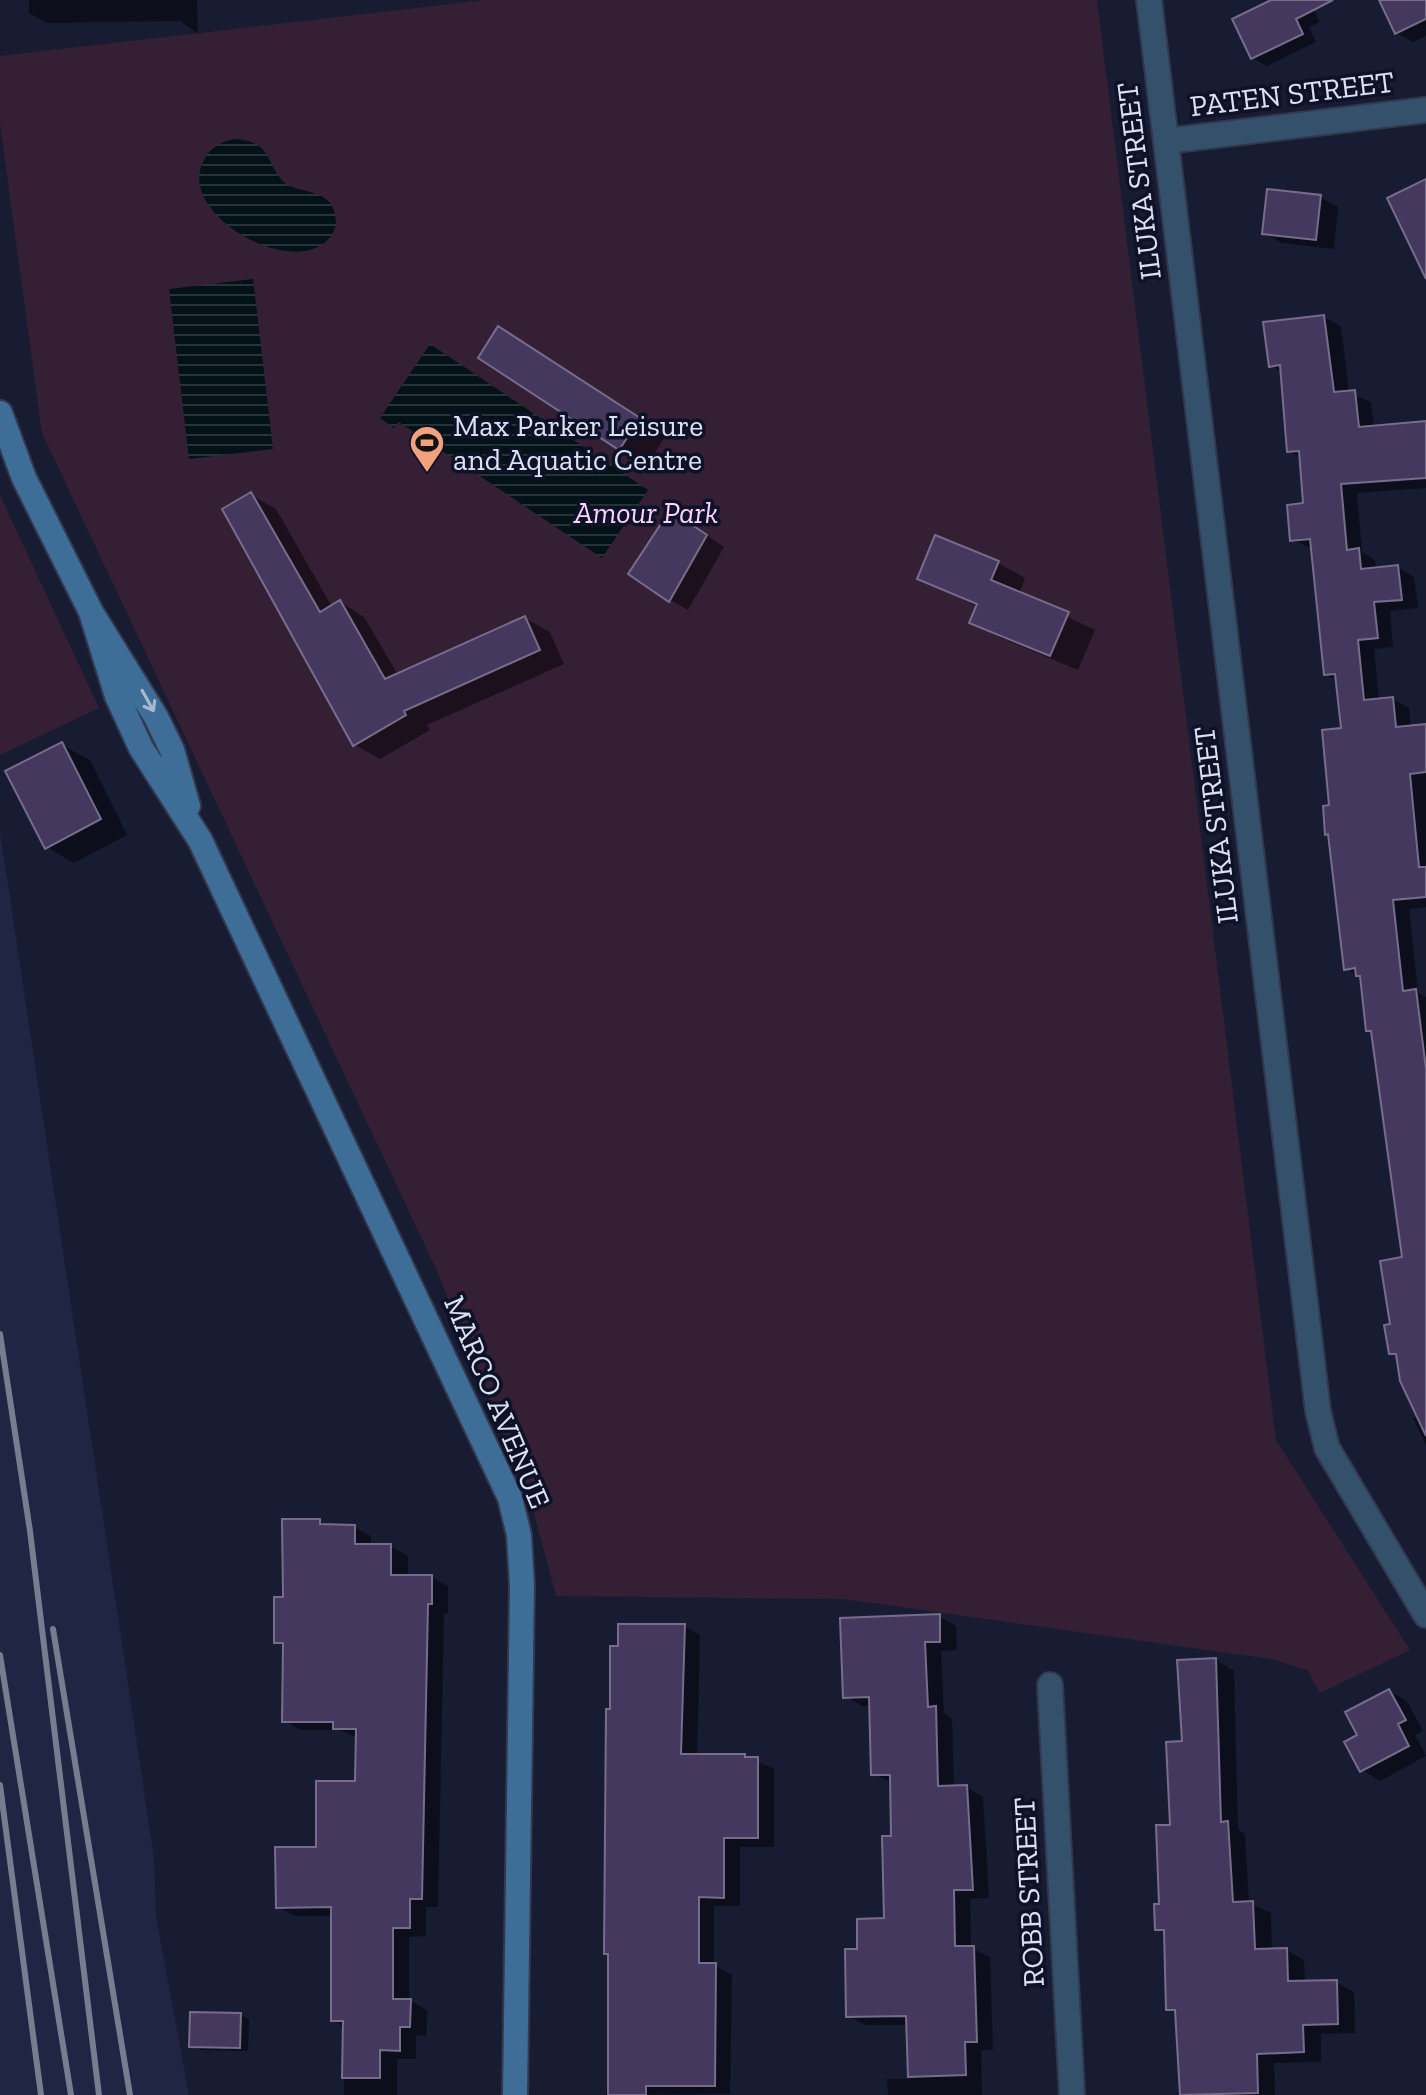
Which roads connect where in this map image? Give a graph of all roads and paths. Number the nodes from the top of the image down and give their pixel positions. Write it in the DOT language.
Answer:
graph roads {
  1 [pos="1149,0"];
  2 [pos="1426,110"];
  3 [pos="1166,141"];
  4 [pos="0,413"];
  5 [pos="1426,1615"];
  6 [pos="1050,1685"];
  7 [pos="515,2095"];
  8 [pos="1072,2095"];
  1 -- 3 [label="street, ILUKA STREET"];
  2 -- 3 [label="street, PATEN STREET"];
  3 -- 5 [label="street, ILUKA STREET"];
  4 -- 7 [label="street, MARCO AVENUE"];
  6 -- 8 [label="street, ROBB STREET"];
}
